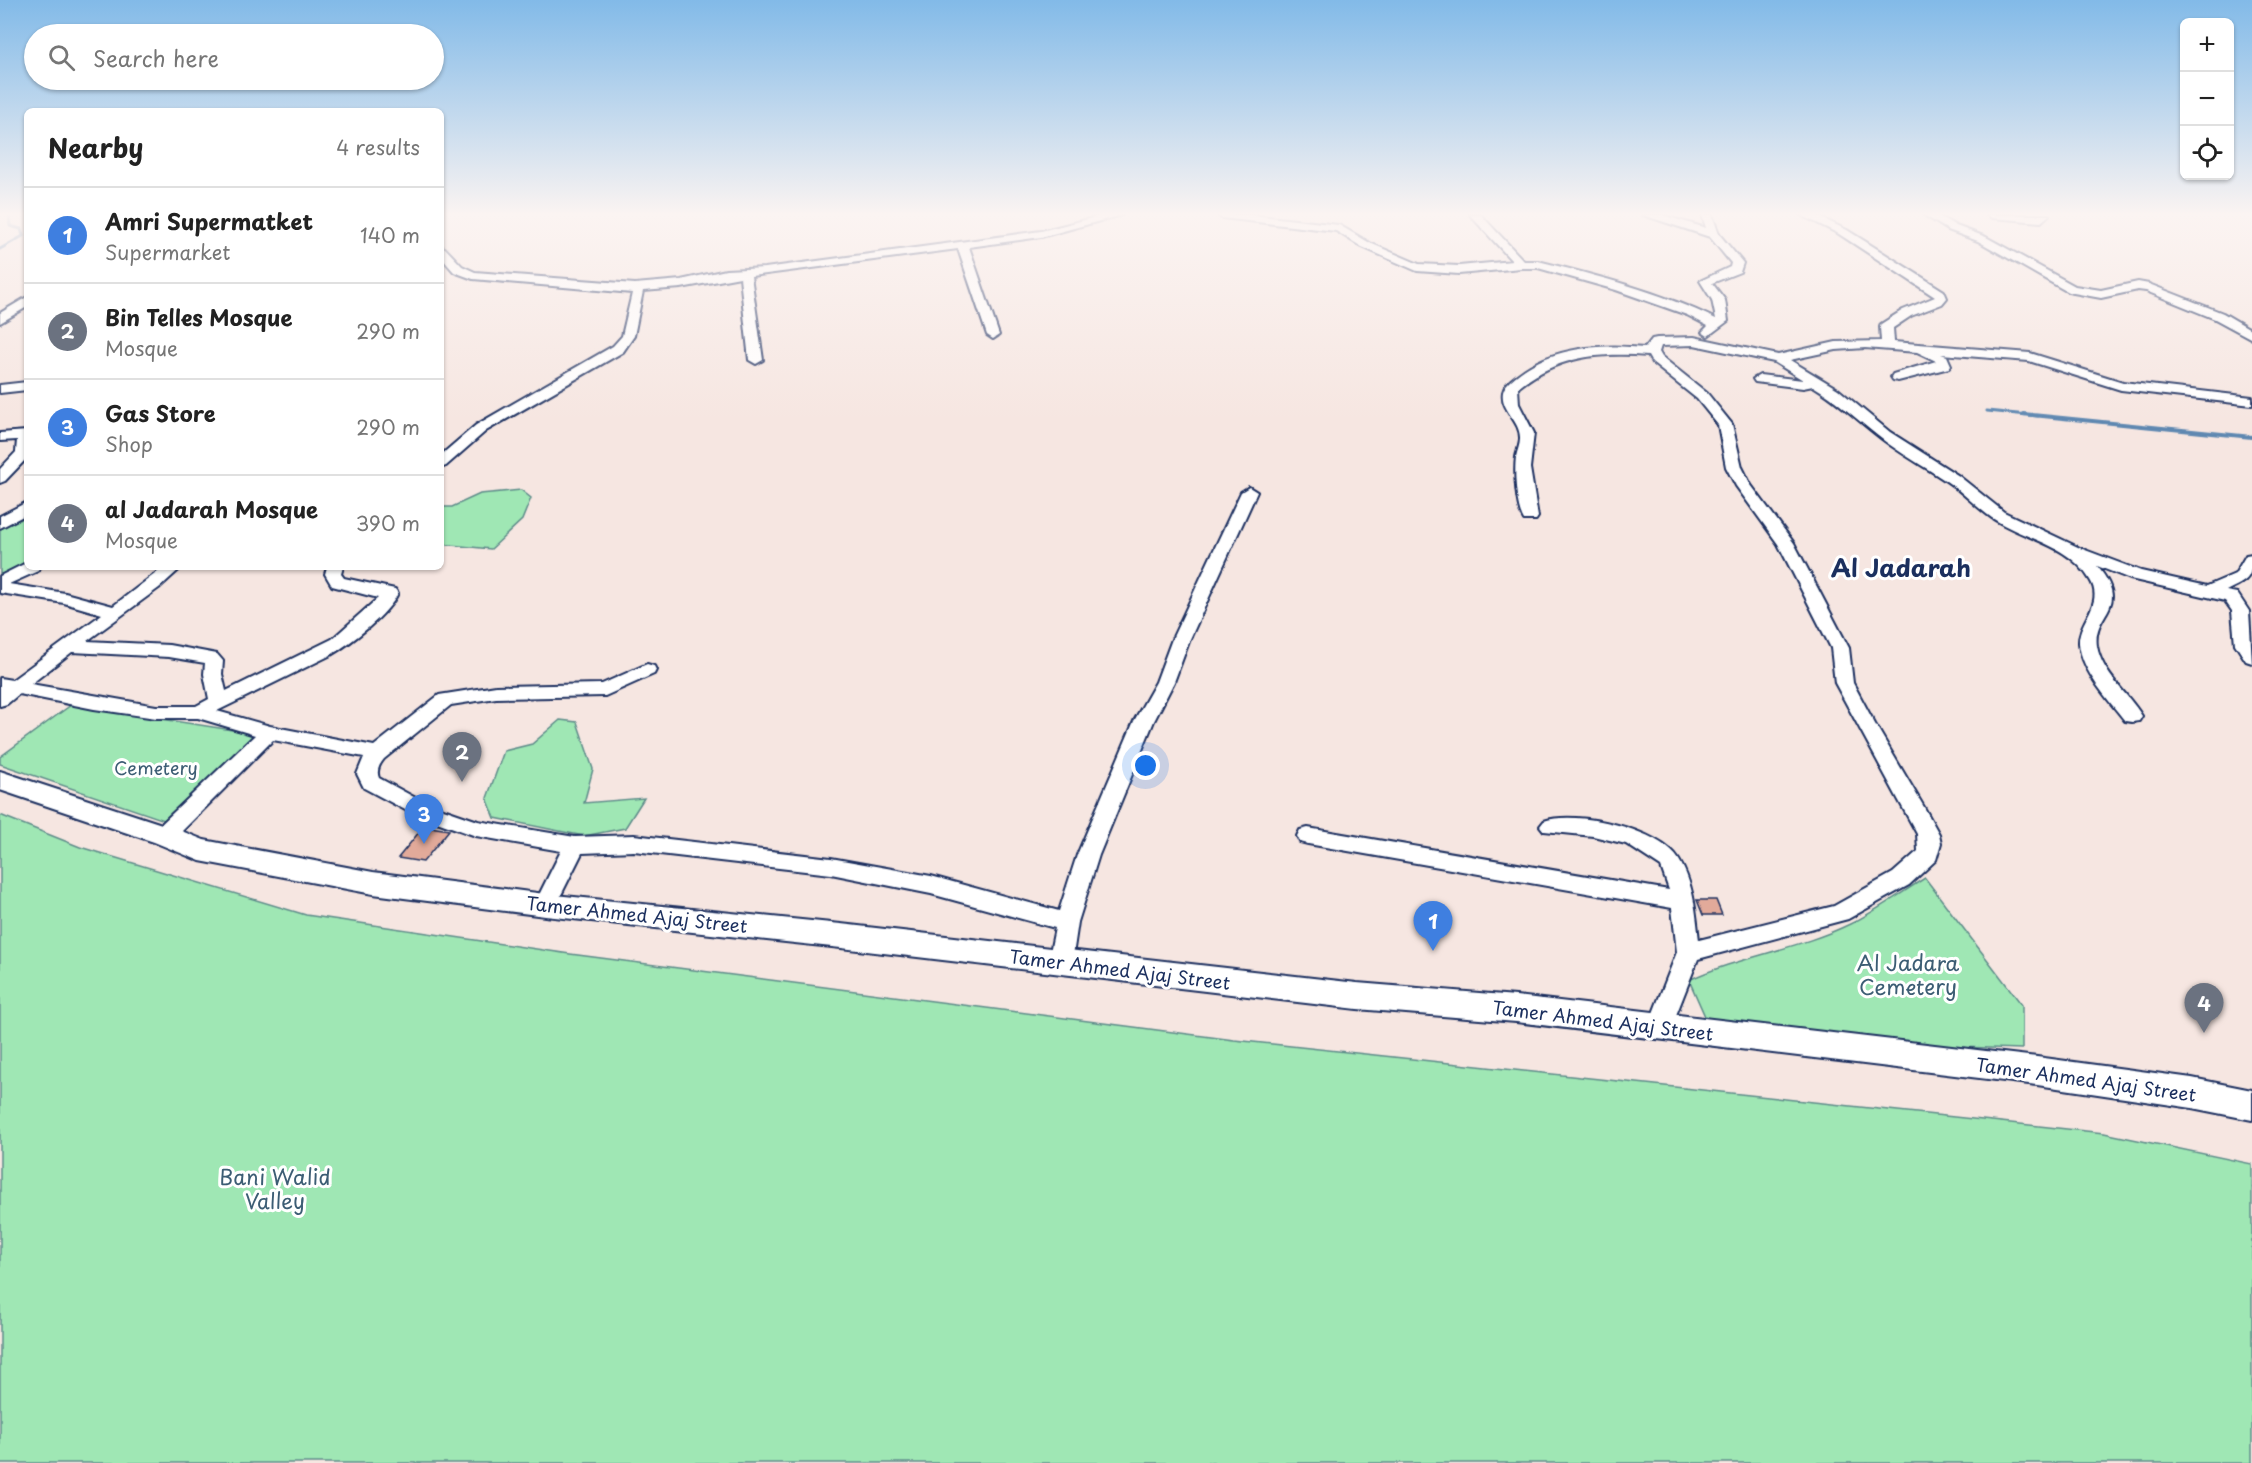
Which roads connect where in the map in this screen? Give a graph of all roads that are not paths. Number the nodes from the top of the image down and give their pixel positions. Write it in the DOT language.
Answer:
graph roads {
  1 [pos="576,283"];
  2 [pos="684,283"];
  3 [pos="746,283"];
  4 [pos="976,283"];
  5 [pos="1605,283"];
  6 [pos="1706,283"];
  7 [pos="1923,283"];
  8 [pos="2062,283"];
  9 [pos="635,288"];
  10 [pos="24,303"];
  11 [pos="0,319"];
  12 [pos="1717,325"];
  13 [pos="993,335"];
  14 [pos="2252,336"];
  15 [pos="1694,341"];
  16 [pos="1888,345"];
  17 [pos="1915,348"];
  18 [pos="1652,352"];
  19 [pos="1778,358"];
  20 [pos="756,360"];
  21 [pos="1898,377"];
  22 [pos="1812,378"];
  23 [pos="1760,379"];
  24 [pos="24,386"];
  25 [pos="0,389"];
  26 [pos="2252,401"];
  27 [pos="0,437"];
  28 [pos="24,446"];
  29 [pos="444,460"];
  30 [pos="0,468"];
  31 [pos="0,478"];
  32 [pos="1249,492"];
  33 [pos="0,506"];
  34 [pos="24,506"];
  35 [pos="24,508"];
  36 [pos="1530,517"];
  37 [pos="0,523"];
  38 [pos="2074,551"];
  39 [pos="2252,559"];
  40 [pos="26,570"];
  41 [pos="170,570"];
  42 [pos="335,570"];
  43 [pos="0,582"];
  44 [pos="0,588"];
  45 [pos="2211,591"];
  46 [pos="117,612"];
  47 [pos="71,646"];
  48 [pos="2252,657"];
  49 [pos="647,670"];
  50 [pos="4,691"];
  51 [pos="219,701"];
  52 [pos="199,712"];
  53 [pos="2132,716"];
  54 [pos="269,733"];
  55 [pos="377,754"];
  56 [pos="0,780"];
  57 [pos="1551,826"];
  58 [pos="164,835"];
  59 [pos="1308,836"];
  60 [pos="575,845"];
  61 [pos="1682,901"];
  62 [pos="545,905"];
  63 [pos="1067,922"];
  64 [pos="1689,952"];
  65 [pos="1060,962"];
  66 [pos="1660,1026"];
  67 [pos="2252,1105"];
  1 -- 9 [label="street"];
  2 -- 9 [label="street"];
  3 -- 20 [label="street"];
  4 -- 13 [label="street"];
  5 -- 12 [label="street"];
  6 -- 12 [label="street"];
  7 -- 16 [label="street"];
  8 -- 14 [label="street"];
  9 -- 29 [label="street"];
  10 -- 11 [label="street"];
  12 -- 15 [label="street"];
  15 -- 18 [label="street"];
  15 -- 19 [label="street"];
  16 -- 17 [label="street"];
  16 -- 19 [label="street"];
  17 -- 21 [label="street"];
  17 -- 26 [label="street"];
  18 -- 36 [label="street"];
  18 -- 64 [label="street"];
  19 -- 22 [label="street"];
  22 -- 23 [label="street"];
  22 -- 38 [label="street"];
  24 -- 25 [label="street"];
  27 -- 28 [label="street"];
  28 -- 30 [label="street"];
  28 -- 31 [label="street"];
  32 -- 63 [label="street"];
  33 -- 34 [label="street"];
  35 -- 37 [label="street"];
  38 -- 45 [label="street"];
  38 -- 53 [label="street"];
  39 -- 45 [label="street"];
  40 -- 43 [label="street"];
  41 -- 46 [label="street"];
  42 -- 51 [label="street"];
  44 -- 46 [label="street"];
  45 -- 48 [label="street"];
  46 -- 47 [label="street"];
  47 -- 50 [label="street"];
  47 -- 51 [label="street"];
  49 -- 55 [label="street"];
  50 -- 52 [label="street"];
  51 -- 52 [label="street"];
  52 -- 54 [label="street"];
  54 -- 55 [label="street"];
  54 -- 58 [label="street"];
  55 -- 60 [label="street"];
  56 -- 58 [label="main road, Tamer Ahmed Ajaj Street"];
  57 -- 61 [label="street"];
  58 -- 62 [label="main road, Tamer Ahmed Ajaj Street"];
  59 -- 61 [label="street"];
  60 -- 62 [label="street"];
  60 -- 63 [label="street"];
  61 -- 64 [label="street"];
  62 -- 65 [label="main road, Tamer Ahmed Ajaj Street"];
  63 -- 65 [label="street"];
  64 -- 66 [label="street"];
  65 -- 66 [label="main road, Tamer Ahmed Ajaj Street"];
  66 -- 67 [label="main road, Tamer Ahmed Ajaj Street"];
}
